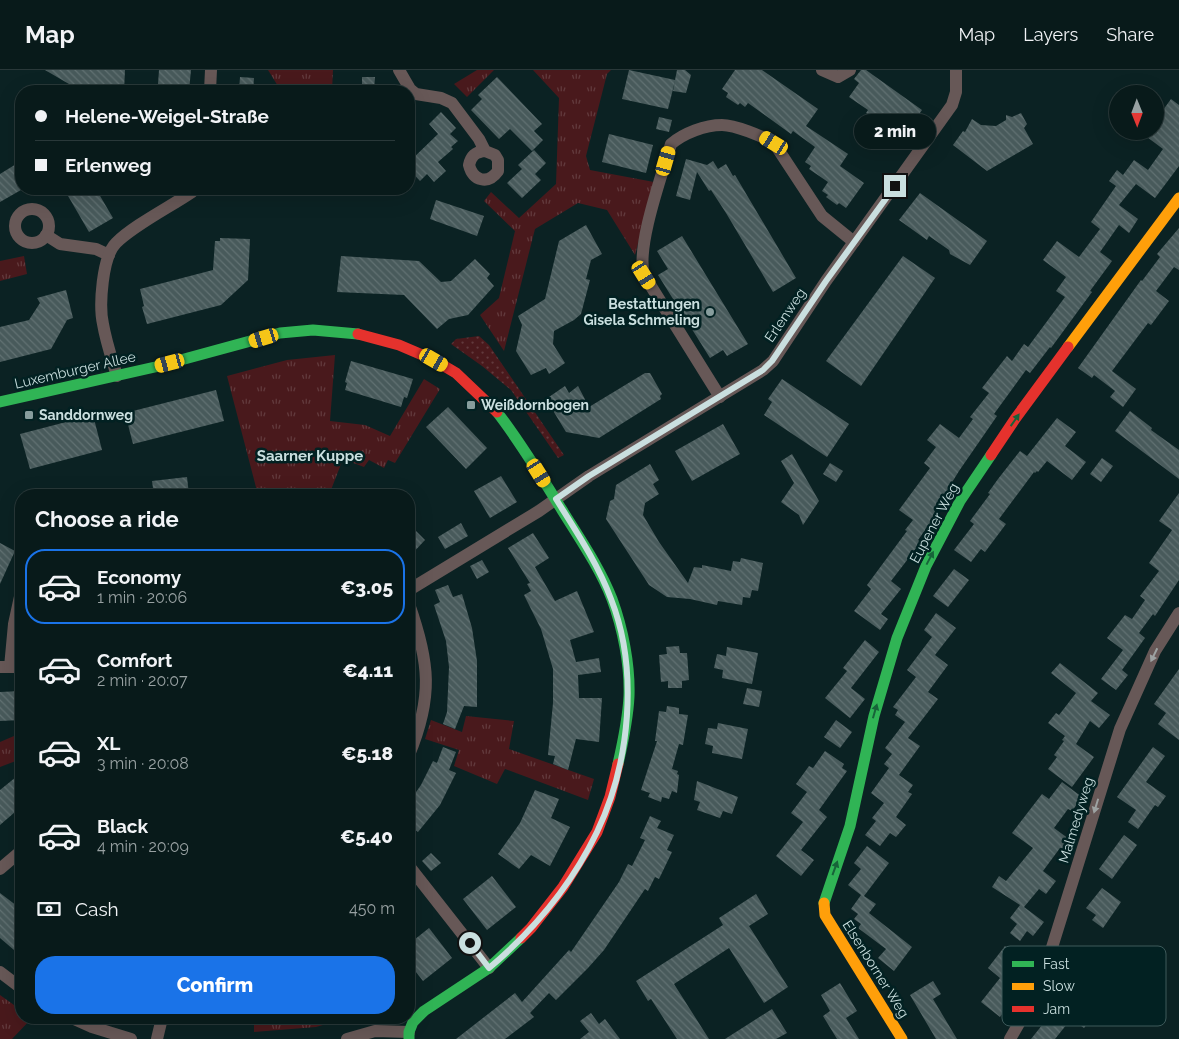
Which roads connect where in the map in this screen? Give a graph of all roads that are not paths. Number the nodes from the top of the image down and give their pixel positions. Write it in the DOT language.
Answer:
graph roads {
  1 [pos="211,70"];
  2 [pos="399,70"];
  3 [pos="822,70"];
  4 [pos="850,70"];
  5 [pos="956,70"];
  6 [pos="210,85"];
  7 [pos="408,85"];
  8 [pos="415,93"];
  9 [pos="485,151"];
  10 [pos="188,195"];
  11 [pos="1179,198"];
  12 [pos="46,235"];
  13 [pos="854,242"];
  14 [pos="109,255"];
  15 [pos="117,376"];
  16 [pos="720,397"];
  17 [pos="0,402"];
  18 [pos="556,499"];
  19 [pos="415,586"];
  20 [pos="1179,613"];
  21 [pos="15,619"];
  22 [pos="415,621"];
  23 [pos="10,667"];
  24 [pos="415,740"];
  25 [pos="15,855"];
  26 [pos="0,869"];
  27 [pos="415,874"];
  28 [pos="825,915"];
  29 [pos="1052,946"];
  30 [pos="489,968"];
  31 [pos="0,972"];
  32 [pos="15,983"];
  33 [pos="415,1020"];
  34 [pos="79,1024"];
  35 [pos="161,1024"];
  36 [pos="1018,1026"];
  37 [pos="89,1033"];
  38 [pos="409,1036"];
  39 [pos="131,1039"];
  40 [pos="158,1039"];
  41 [pos="348,1039"];
  42 [pos="902,1039"];
  43 [pos="1010,1039"];
  1 -- 6 [label="street"];
  2 -- 7 [label="street"];
  3 -- 4 [label="street"];
  5 -- 13 [label="street, Erlenweg"];
  8 -- 9 [label="street"];
  10 -- 14 [label="street"];
  28 -- 11 [label="street, Eupener Weg, one-way"];
  12 -- 14 [label="street"];
  13 -- 16 [label="street, Erlenweg"];
  13 -- 16 [label="street"];
  14 -- 15 [label="street"];
  15 -- 17 [label="street, Luxemburger Allee"];
  15 -- 18 [label="street, Luxemburger Allee"];
  16 -- 18 [label="street, Erlenweg"];
  18 -- 19 [label="street, Erlenweg"];
  18 -- 30 [label="street, Luxemburger Allee"];
  20 -- 29 [label="street, Malmedyweg, one-way"];
  21 -- 23 [label="street"];
  22 -- 24 [label="street"];
  25 -- 26 [label="street"];
  27 -- 30 [label="street"];
  28 -- 42 [label="street, Elsenborner Weg"];
  30 -- 33 [label="street, Luxemburger Allee"];
  31 -- 32 [label="street"];
  34 -- 37 [label="street"];
  35 -- 40 [label="street"];
  36 -- 43 [label="street, Malmedyweg, one-way"];
  37 -- 39 [label="street"];
  38 -- 41 [label="street, Luxemburger Allee"];
}
